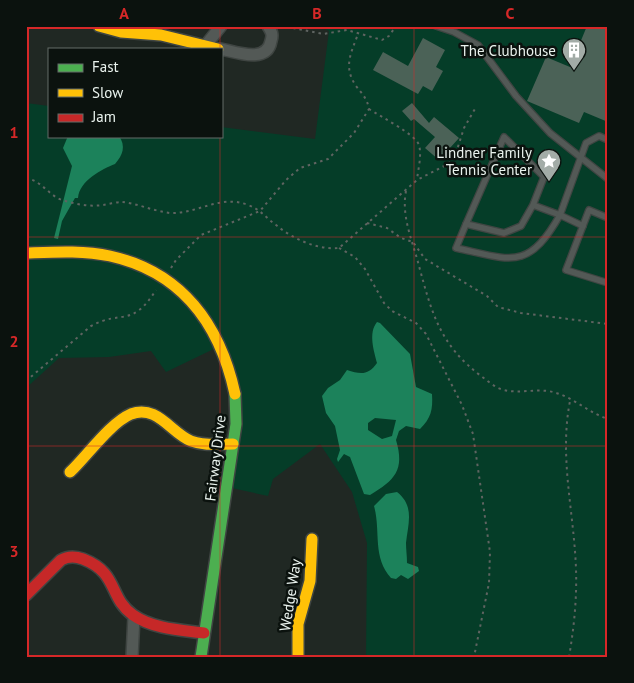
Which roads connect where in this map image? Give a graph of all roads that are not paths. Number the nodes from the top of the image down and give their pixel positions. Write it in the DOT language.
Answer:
graph roads {
  1 [pos="100,26"];
  2 [pos="221,26"];
  3 [pos="436,26"];
  4 [pos="269,28"];
  5 [pos="205,46"];
  6 [pos="215,48"];
  7 [pos="222,49"];
  8 [pos="608,140"];
  9 [pos="581,159"];
  10 [pos="608,179"];
  11 [pos="534,205"];
  12 [pos="560,215"];
  13 [pos="608,218"];
  14 [pos="466,224"];
  15 [pos="583,226"];
  16 [pos="26,253"];
  17 [pos="608,283"];
  18 [pos="233,444"];
  19 [pos="70,472"];
  20 [pos="312,539"];
  21 [pos="26,595"];
  22 [pos="134,616"];
  23 [pos="204,633"];
  24 [pos="132,657"];
  25 [pos="201,657"];
  26 [pos="298,657"];
  1 -- 5 [label="street"];
  2 -- 5 [label="street"];
  3 -- 9 [label="lane"];
  4 -- 7 [label="street"];
  5 -- 6 [label="street"];
  8 -- 9 [label="lane"];
  9 -- 10 [label="lane"];
  9 -- 12 [label="lane"];
  11 -- 12 [label="lane"];
  11 -- 14 [label="lane"];
  11 -- 14 [label="lane"];
  12 -- 14 [label="lane"];
  12 -- 15 [label="lane"];
  13 -- 15 [label="lane"];
  15 -- 17 [label="lane"];
  16 -- 18 [label="street, Fairway Drive"];
  18 -- 19 [label="street"];
  18 -- 23 [label="street, Fairway Drive"];
  20 -- 26 [label="street, Wedge Way"];
  21 -- 22 [label="street"];
  22 -- 23 [label="street"];
  22 -- 24 [label="street"];
  23 -- 25 [label="street, Fairway Drive"];
}
